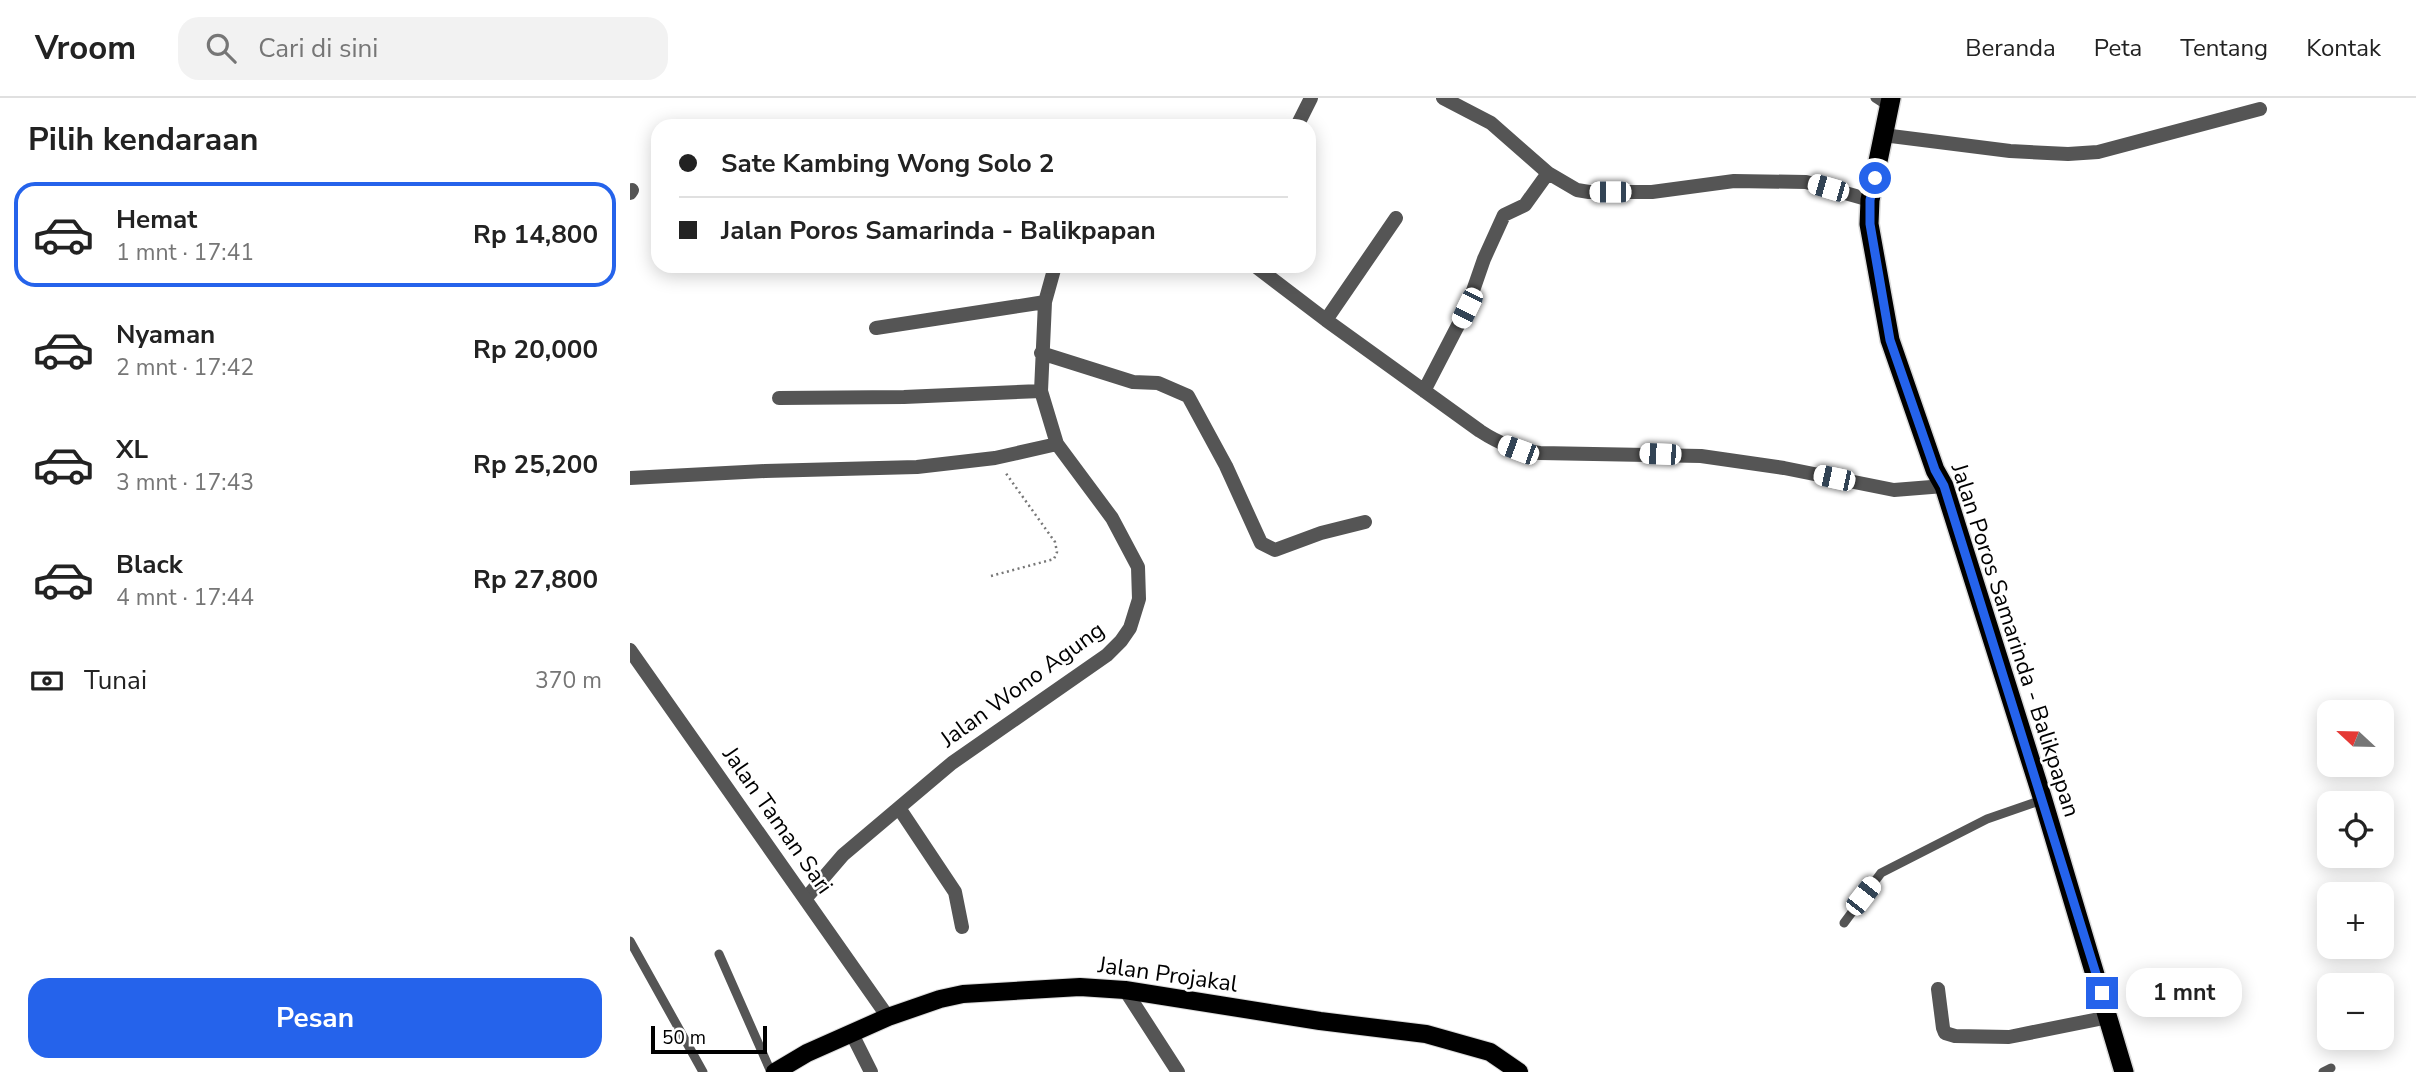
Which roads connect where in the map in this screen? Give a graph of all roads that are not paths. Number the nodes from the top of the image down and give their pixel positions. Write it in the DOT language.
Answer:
graph roads {
  1 [pos="1311,98"];
  2 [pos="1443,98"];
  3 [pos="1885,101"];
  4 [pos="2260,109"];
  5 [pos="1300,119"];
  6 [pos="1883,135"];
  7 [pos="1548,173"];
  8 [pos="1870,200"];
  9 [pos="1396,218"];
  10 [pos="1053,273"];
  11 [pos="1264,273"];
  12 [pos="1045,302"];
  13 [pos="1326,320"];
  14 [pos="876,328"];
  15 [pos="1041,353"];
  16 [pos="1041,391"];
  17 [pos="1424,391"];
  18 [pos="779,398"];
  19 [pos="1057,444"];
  20 [pos="630,478"];
  21 [pos="1944,486"];
  22 [pos="1365,522"];
  23 [pos="630,650"];
  24 [pos="2043,800"];
  25 [pos="899,808"];
  26 [pos="806,898"];
  27 [pos="1844,923"];
  28 [pos="962,927"];
  29 [pos="630,941"];
  30 [pos="719,954"];
  31 [pos="1938,989"];
  32 [pos="1125,990"];
  33 [pos="888,1017"];
  34 [pos="2109,1017"];
  35 [pos="852,1034"];
  36 [pos="703,1072"];
  37 [pos="773,1072"];
  38 [pos="871,1072"];
  39 [pos="1178,1072"];
  40 [pos="1519,1072"];
  41 [pos="2124,1072"];
  1 -- 5 [label="street"];
  2 -- 7 [label="street"];
  3 -- 6 [label="highway, Jalan Poros Samarinda - Balikpapan"];
  4 -- 6 [label="street"];
  6 -- 8 [label="highway, Jalan Poros Samarinda - Balikpapan"];
  7 -- 8 [label="street"];
  7 -- 17 [label="street"];
  8 -- 21 [label="highway, Jalan Poros Samarinda - Balikpapan"];
  9 -- 13 [label="street"];
  10 -- 12 [label="street, Jalan Wono Agung"];
  11 -- 13 [label="street"];
  12 -- 14 [label="street"];
  12 -- 15 [label="street, Jalan Wono Agung"];
  13 -- 17 [label="street"];
  15 -- 16 [label="street, Jalan Wono Agung"];
  15 -- 22 [label="street"];
  16 -- 18 [label="street"];
  16 -- 19 [label="street, Jalan Wono Agung"];
  17 -- 21 [label="street"];
  19 -- 20 [label="street"];
  19 -- 25 [label="street, Jalan Wono Agung"];
  21 -- 24 [label="highway, Jalan Poros Samarinda - Balikpapan"];
  23 -- 26 [label="street, Jalan Taman Sari"];
  24 -- 27 [label="lane"];
  24 -- 34 [label="highway, Jalan Poros Samarinda - Balikpapan"];
  25 -- 26 [label="street, Jalan Wono Agung"];
  25 -- 28 [label="street"];
  26 -- 33 [label="street, Jalan Taman Sari"];
  29 -- 36 [label="lane"];
  30 -- 37 [label="lane"];
  31 -- 34 [label="street"];
  32 -- 33 [label="main road, Jalan Projakal"];
  32 -- 39 [label="street"];
  32 -- 40 [label="main road, Jalan Projakal"];
  33 -- 35 [label="main road, Jalan Projakal"];
  34 -- 41 [label="highway, Jalan Poros Samarinda - Balikpapan"];
  35 -- 37 [label="main road, Jalan Projakal"];
  35 -- 38 [label="street"];
}
